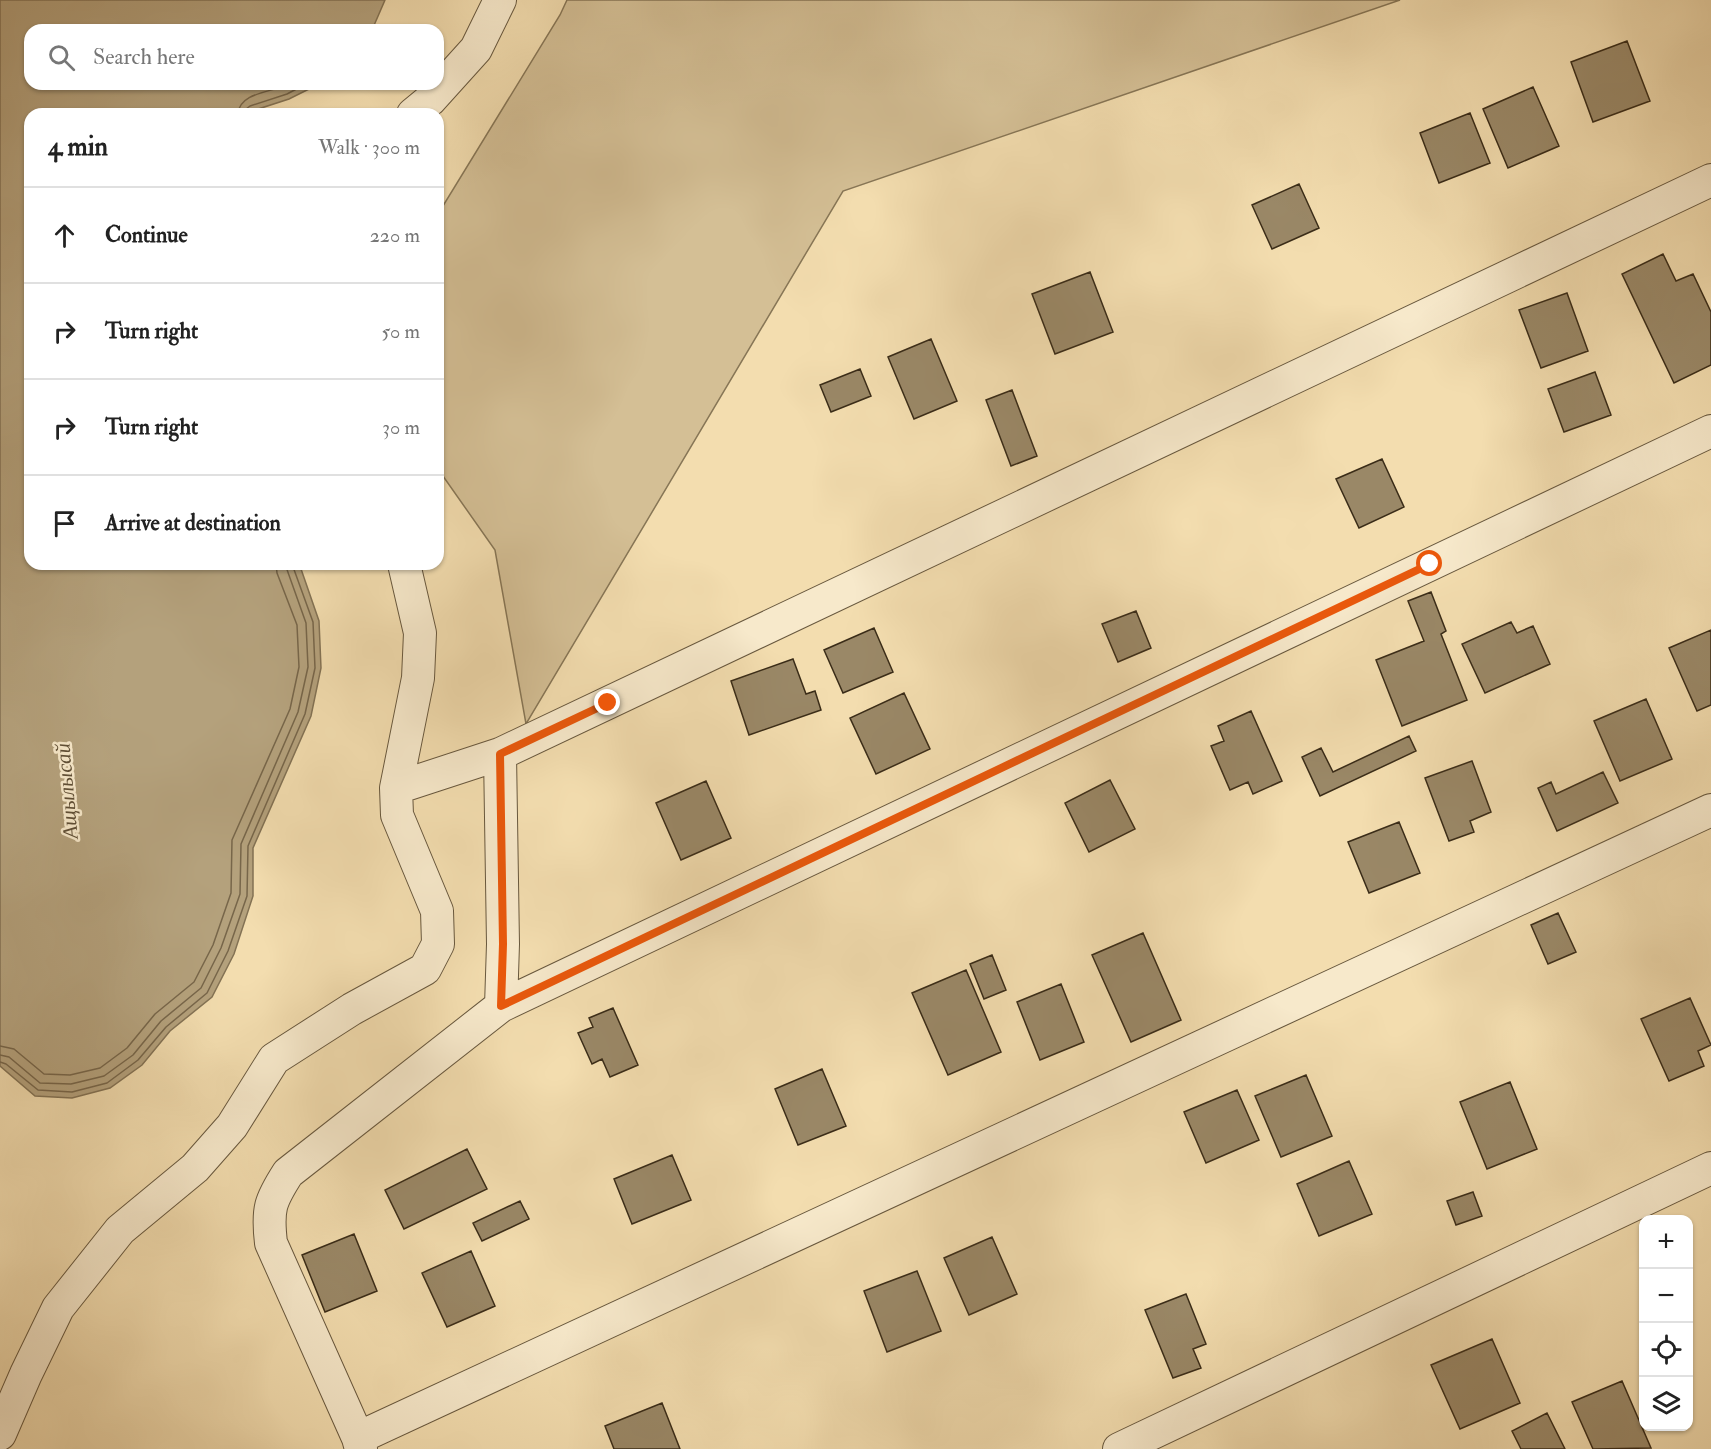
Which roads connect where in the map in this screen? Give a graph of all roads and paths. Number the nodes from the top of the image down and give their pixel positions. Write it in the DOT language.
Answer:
graph roads {
  1 [pos="500,0"];
  2 [pos="444,84"];
  3 [pos="439,90"];
  4 [pos="420,108"];
  5 [pos="1711,180"];
  6 [pos="1711,431"];
  7 [pos="405,570"];
  8 [pos="500,754"];
  9 [pos="396,788"];
  10 [pos="1711,810"];
  11 [pos="501,1006"];
  12 [pos="1711,1168"];
  13 [pos="0,1434"];
  14 [pos="359,1443"];
  15 [pos="1119,1449"];
  1 -- 2 [label="street"];
  3 -- 4 [label="street"];
  5 -- 8 [label="street"];
  6 -- 11 [label="street"];
  7 -- 9 [label="street"];
  8 -- 9 [label="street"];
  8 -- 11 [label="street"];
  9 -- 13 [label="street"];
  10 -- 14 [label="street"];
  11 -- 14 [label="street"];
  12 -- 15 [label="street"];
}
